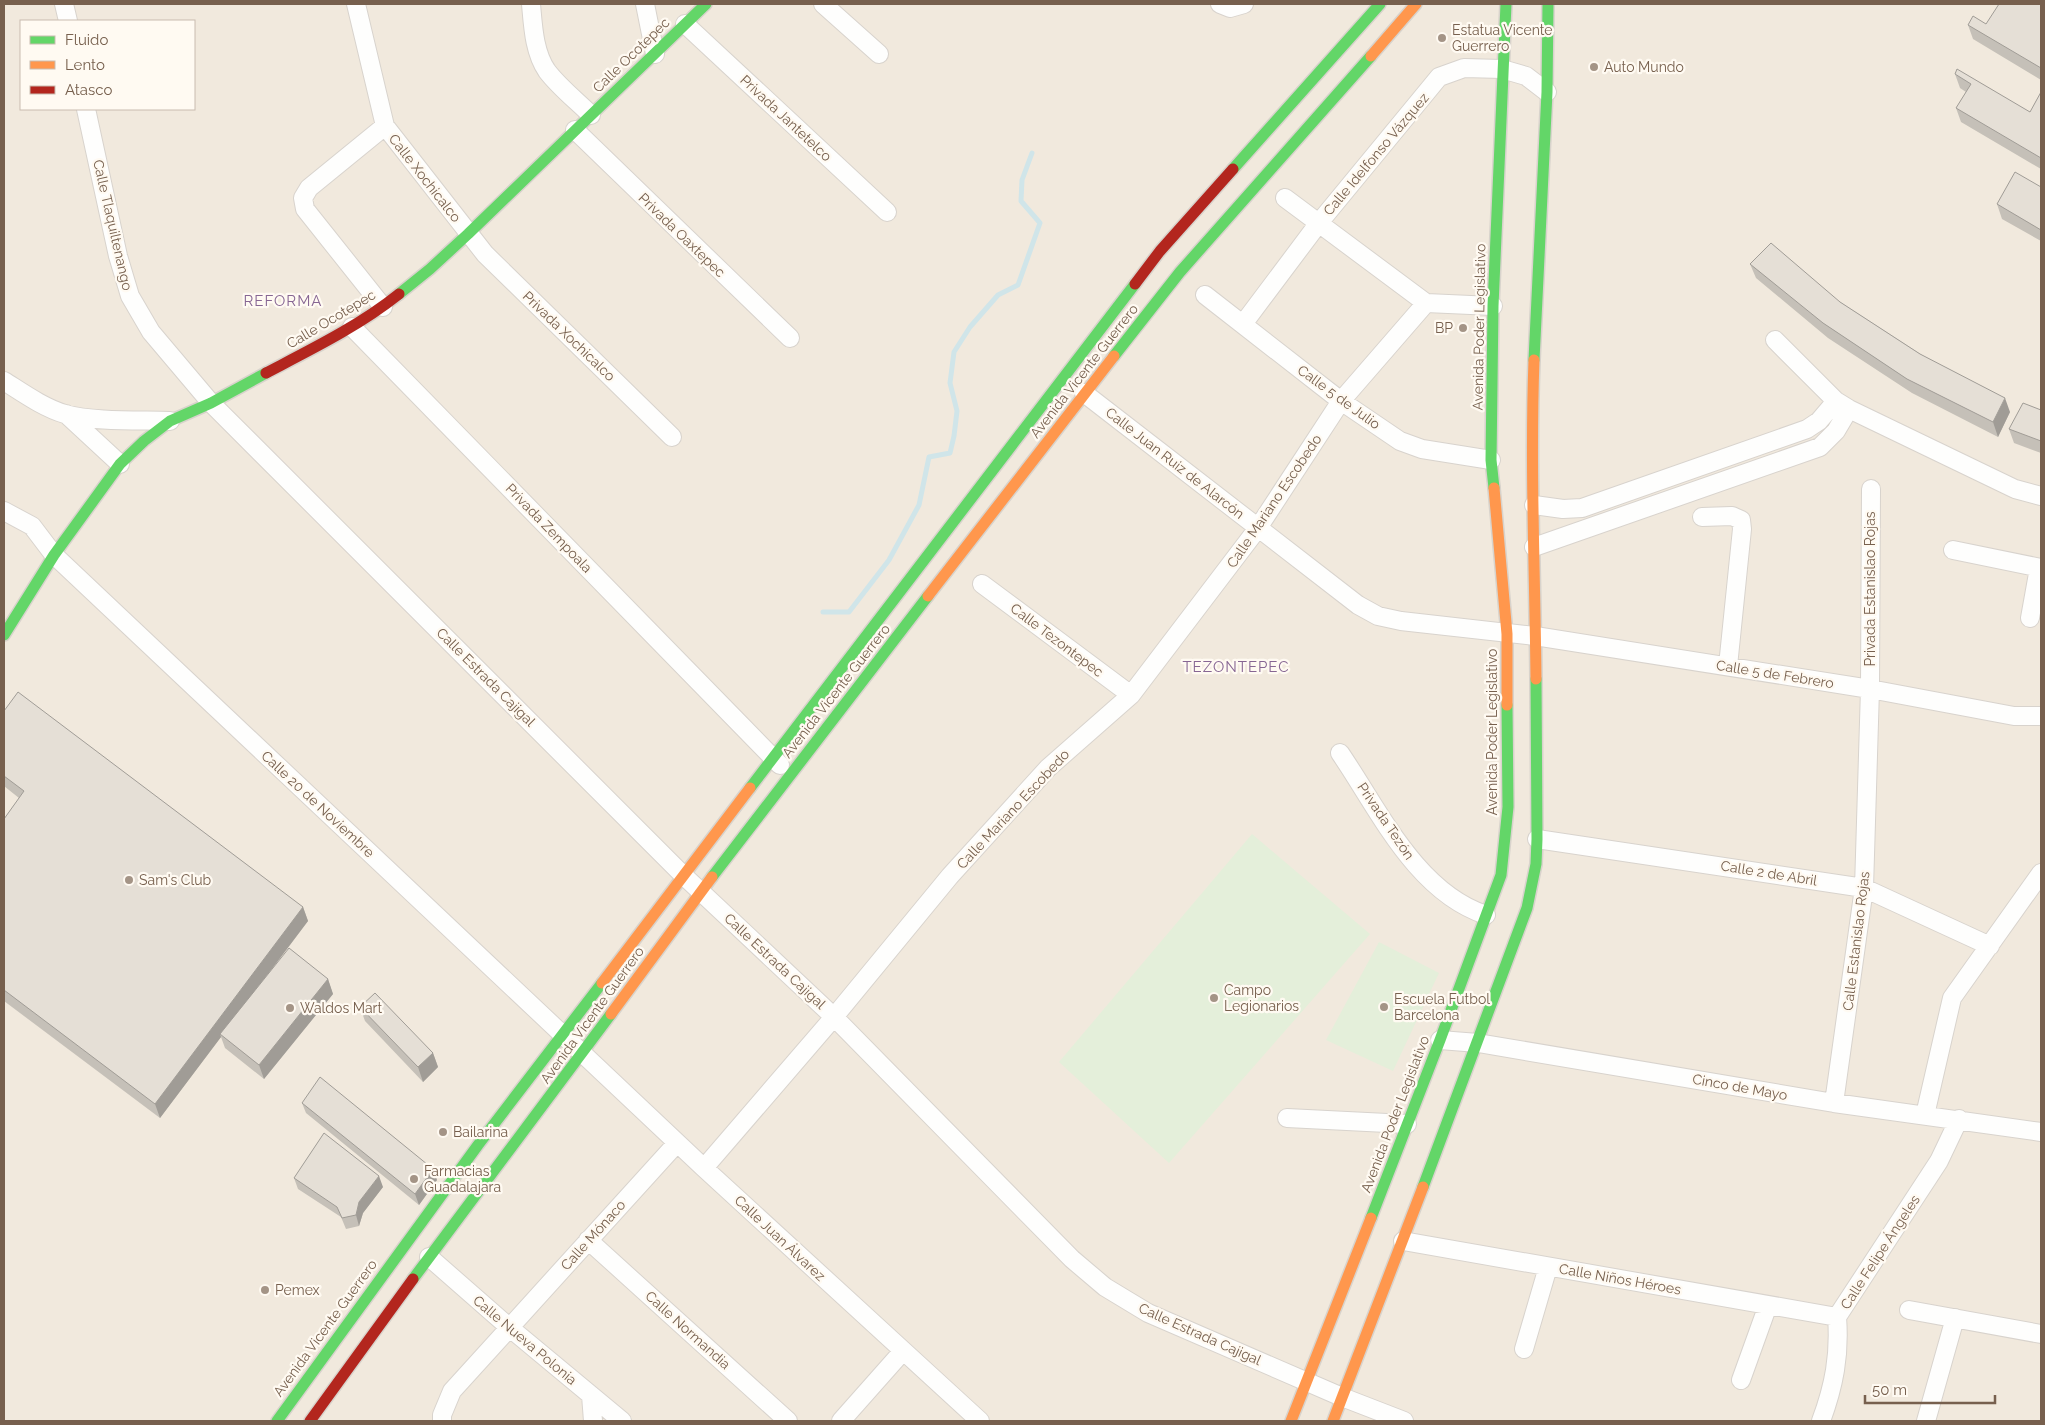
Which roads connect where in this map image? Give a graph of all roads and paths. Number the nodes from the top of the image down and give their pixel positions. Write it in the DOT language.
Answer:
graph roads {
  1 [pos="64,4"];
  2 [pos="356,4"];
  3 [pos="530,4"];
  4 [pos="645,4"];
  5 [pos="706,4"];
  6 [pos="823,4"];
  7 [pos="1220,4"];
  8 [pos="1244,4"];
  9 [pos="1380,4"];
  10 [pos="1416,4"];
  11 [pos="1507,5"];
  12 [pos="1545,6"];
  13 [pos="68,20"];
  14 [pos="685,24"];
  15 [pos="656,54"];
  16 [pos="879,54"];
  17 [pos="1502,69"];
  18 [pos="1547,92"];
  19 [pos="86,110"];
  20 [pos="591,114"];
  21 [pos="385,126"];
  22 [pos="575,130"];
  23 [pos="1285,198"];
  24 [pos="887,212"];
  25 [pos="1318,224"];
  26 [pos="468,234"];
  27 [pos="1205,295"];
  28 [pos="1426,303"];
  29 [pos="1493,306"];
  30 [pos="383,307"];
  31 [pos="1243,324"];
  32 [pos="352,327"];
  33 [pos="790,338"];
  34 [pos="1775,340"];
  35 [pos="4,381"];
  36 [pos="1084,393"];
  37 [pos="1341,401"];
  38 [pos="211,403"];
  39 [pos="1842,405"];
  40 [pos="66,414"];
  41 [pos="170,421"];
  42 [pos="672,437"];
  43 [pos="1491,460"];
  44 [pos="120,464"];
  45 [pos="1871,489"];
  46 [pos="2041,496"];
  47 [pos="1534,505"];
  48 [pos="4,511"];
  49 [pos="1702,517"];
  50 [pos="1258,528"];
  51 [pos="1534,547"];
  52 [pos="1953,550"];
  53 [pos="54,554"];
  54 [pos="2040,568"];
  55 [pos="982,584"];
  56 [pos="2030,618"];
  57 [pos="1508,634"];
  58 [pos="4,635"];
  59 [pos="1535,636"];
  60 [pos="1728,666"];
  61 [pos="1870,689"];
  62 [pos="1131,695"];
  63 [pos="2041,716"];
  64 [pos="1340,753"];
  65 [pos="772,758"];
  66 [pos="791,775"];
  67 [pos="1537,838"];
  68 [pos="2041,873"];
  69 [pos="684,875"];
  70 [pos="1864,888"];
  71 [pos="701,891"];
  72 [pos="1486,915"];
  73 [pos="1990,946"];
  74 [pos="834,1017"];
  75 [pos="563,1036"];
  76 [pos="1440,1040"];
  77 [pos="1478,1043"];
  78 [pos="582,1054"];
  79 [pos="1834,1103"];
  80 [pos="1925,1115"];
  81 [pos="1287,1118"];
  82 [pos="1959,1119"];
  83 [pos="1407,1124"];
  84 [pos="2041,1132"];
  85 [pos="677,1142"];
  86 [pos="704,1168"];
  87 [pos="588,1240"];
  88 [pos="1403,1241"];
  89 [pos="429,1257"];
  90 [pos="1548,1266"];
  91 [pos="1768,1305"];
  92 [pos="1909,1310"];
  93 [pos="1837,1317"];
  94 [pos="1955,1318"];
  95 [pos="510,1328"];
  96 [pos="2041,1334"];
  97 [pos="1524,1349"];
  98 [pos="904,1351"];
  99 [pos="1741,1380"];
  100 [pos="1306,1381"];
  101 [pos="590,1395"];
  102 [pos="1342,1397"];
  103 [pos="972,1418"];
  104 [pos="277,1421"];
  105 [pos="310,1421"];
  106 [pos="442,1421"];
  107 [pos="593,1421"];
  108 [pos="622,1421"];
  109 [pos="788,1421"];
  110 [pos="841,1421"];
  111 [pos="1291,1421"];
  112 [pos="1333,1421"];
  113 [pos="1404,1421"];
  114 [pos="1821,1421"];
  115 [pos="1926,1421"];
  1 -- 13 [label="street"];
  2 -- 21 [label="street, Calle Xochicalco"];
  3 -- 20 [label="street"];
  4 -- 15 [label="street"];
  5 -- 14 [label="main road, Calle Ocotepec"];
  6 -- 16 [label="street"];
  7 -- 8 [label="street"];
  9 -- 65 [label="main road, Avenida Vicente Guerrero"];
  10 -- 36 [label="main road, Avenida Vicente Guerrero"];
  11 -- 17 [label="main road, Avenida Poder Legislativo"];
  12 -- 18 [label="main road"];
  14 -- 15 [label="main road, Calle Ocotepec"];
  14 -- 24 [label="street, Privada Jantetelco"];
  15 -- 20 [label="main road, Calle Ocotepec"];
  17 -- 18 [label="street, Calle Idelfonso Vázquez"];
  17 -- 25 [label="street, Calle Idelfonso Vázquez"];
  17 -- 29 [label="main road, Avenida Poder Legislativo"];
  18 -- 47 [label="main road"];
  19 -- 38 [label="street, Calle Tlaquiltenango"];
  20 -- 22 [label="main road, Calle Ocotepec"];
  21 -- 26 [label="street, Calle Xochicalco"];
  21 -- 30 [label="street"];
  22 -- 26 [label="main road, Calle Ocotepec"];
  22 -- 33 [label="street, Privada Oaxtepec"];
  23 -- 25 [label="street"];
  25 -- 28 [label="street"];
  25 -- 31 [label="street, Calle Idelfonso Vázquez"];
  26 -- 30 [label="main road, Calle Ocotepec"];
  26 -- 42 [label="street, Privada Xochicalco"];
  27 -- 31 [label="street, Calle 5 de Julio"];
  28 -- 29 [label="street"];
  28 -- 37 [label="street, Calle Mariano Escobedo"];
  29 -- 43 [label="main road, Avenida Poder Legislativo"];
  30 -- 32 [label="main road, Calle Ocotepec"];
  31 -- 37 [label="street, Calle 5 de Julio"];
  32 -- 38 [label="main road, Calle Ocotepec"];
  32 -- 65 [label="street, Privada Zempoala"];
  34 -- 39 [label="street"];
  35 -- 40 [label="street"];
  36 -- 50 [label="street, Calle Juan Ruiz de Alarcón"];
  36 -- 66 [label="main road, Avenida Vicente Guerrero"];
  37 -- 43 [label="street, Calle 5 de Julio"];
  37 -- 50 [label="street, Calle Mariano Escobedo"];
  38 -- 41 [label="main road, Calle Ocotepec"];
  38 -- 69 [label="street, Calle Estrada Cajigal"];
  39 -- 46 [label="street"];
  39 -- 47 [label="street"];
  39 -- 51 [label="street"];
  40 -- 41 [label="street"];
  40 -- 44 [label="street"];
  41 -- 44 [label="main road, Calle Ocotepec"];
  43 -- 57 [label="main road, Avenida Poder Legislativo"];
  44 -- 53 [label="main road, Calle Ocotepec"];
  45 -- 61 [label="street, Privada Estanislao Rojas"];
  47 -- 51 [label="main road"];
  48 -- 53 [label="street, Calle 20 de Noviembre"];
  49 -- 60 [label="street"];
  50 -- 57 [label="street, Calle Juan Ruiz de Alarcón"];
  50 -- 62 [label="street, Calle Mariano Escobedo"];
  51 -- 59 [label="main road"];
  52 -- 54 [label="street"];
  53 -- 58 [label="main road, Calle Ocotepec"];
  53 -- 75 [label="street, Calle 20 de Noviembre"];
  54 -- 56 [label="street"];
  55 -- 62 [label="street, Calle Tezontepec"];
  57 -- 59 [label="street, Calle 5 de Febrero"];
  57 -- 72 [label="main road, Avenida Poder Legislativo"];
  59 -- 60 [label="street, Calle 5 de Febrero"];
  59 -- 67 [label="main road"];
  60 -- 61 [label="street, Calle 5 de Febrero"];
  61 -- 63 [label="street, Calle 5 de Febrero"];
  61 -- 70 [label="street, Calle Estanislao Rojas"];
  62 -- 74 [label="street, Calle Mariano Escobedo"];
  64 -- 72 [label="street, Privada Tezón"];
  65 -- 66 [label="street, Privada Zempoala"];
  65 -- 69 [label="main road, Avenida Vicente Guerrero"];
  66 -- 71 [label="main road, Avenida Vicente Guerrero"];
  67 -- 70 [label="street, Calle 2 de Abril"];
  67 -- 77 [label="main road"];
  68 -- 73 [label="street"];
  69 -- 71 [label="street, Calle Estrada Cajigal"];
  69 -- 75 [label="main road, Avenida Vicente Guerrero"];
  70 -- 73 [label="street, Calle 2 de Abril"];
  70 -- 79 [label="street, Calle Estanislao Rojas"];
  71 -- 74 [label="street, Calle Estrada Cajigal"];
  71 -- 78 [label="main road, Avenida Vicente Guerrero"];
  72 -- 76 [label="main road, Avenida Poder Legislativo"];
  73 -- 80 [label="street"];
  74 -- 86 [label="street, Calle Mariano Escobedo"];
  74 -- 100 [label="street, Calle Estrada Cajigal"];
  75 -- 78 [label="street, Calle 20 de Noviembre"];
  75 -- 104 [label="main road, Avenida Vicente Guerrero"];
  76 -- 77 [label="street, Cinco de Mayo"];
  76 -- 83 [label="main road, Avenida Poder Legislativo"];
  77 -- 79 [label="street, Cinco de Mayo"];
  77 -- 88 [label="main road"];
  78 -- 85 [label="street, Calle Juan Álvarez"];
  78 -- 89 [label="main road, Avenida Vicente Guerrero"];
  79 -- 80 [label="street, Cinco de Mayo"];
  80 -- 82 [label="street, Cinco de Mayo"];
  81 -- 83 [label="street"];
  82 -- 84 [label="street, Cinco de Mayo"];
  82 -- 93 [label="street, Calle Felipe Ángeles"];
  83 -- 100 [label="main road, Avenida Poder Legislativo"];
  85 -- 86 [label="street, Calle Juan Álvarez"];
  85 -- 87 [label="street, Calle Mónaco"];
  86 -- 98 [label="street, Calle Juan Álvarez"];
  87 -- 95 [label="street, Calle Mónaco"];
  87 -- 109 [label="street, Calle Normandia"];
  88 -- 90 [label="street, Calle Niños Héroes"];
  88 -- 102 [label="main road"];
  89 -- 95 [label="street, Calle Nueva Polonia"];
  89 -- 105 [label="main road, Avenida Vicente Guerrero"];
  90 -- 91 [label="street, Calle Niños Héroes"];
  90 -- 97 [label="street"];
  91 -- 93 [label="street, Calle Niños Héroes"];
  91 -- 99 [label="street"];
  92 -- 94 [label="street"];
  93 -- 114 [label="street, Calle Felipe Ángeles"];
  94 -- 96 [label="street"];
  94 -- 115 [label="street"];
  95 -- 101 [label="street, Calle Nueva Polonia"];
  95 -- 106 [label="street, Calle Mónaco"];
  98 -- 103 [label="street, Calle Juan Álvarez"];
  98 -- 110 [label="street"];
  100 -- 102 [label="street, Calle Estrada Cajigal"];
  100 -- 111 [label="main road, Avenida Poder Legislativo"];
  101 -- 107 [label="street"];
  101 -- 108 [label="street, Calle Nueva Polonia"];
  102 -- 112 [label="main road"];
  102 -- 113 [label="street, Calle Estrada Cajigal"];
}
